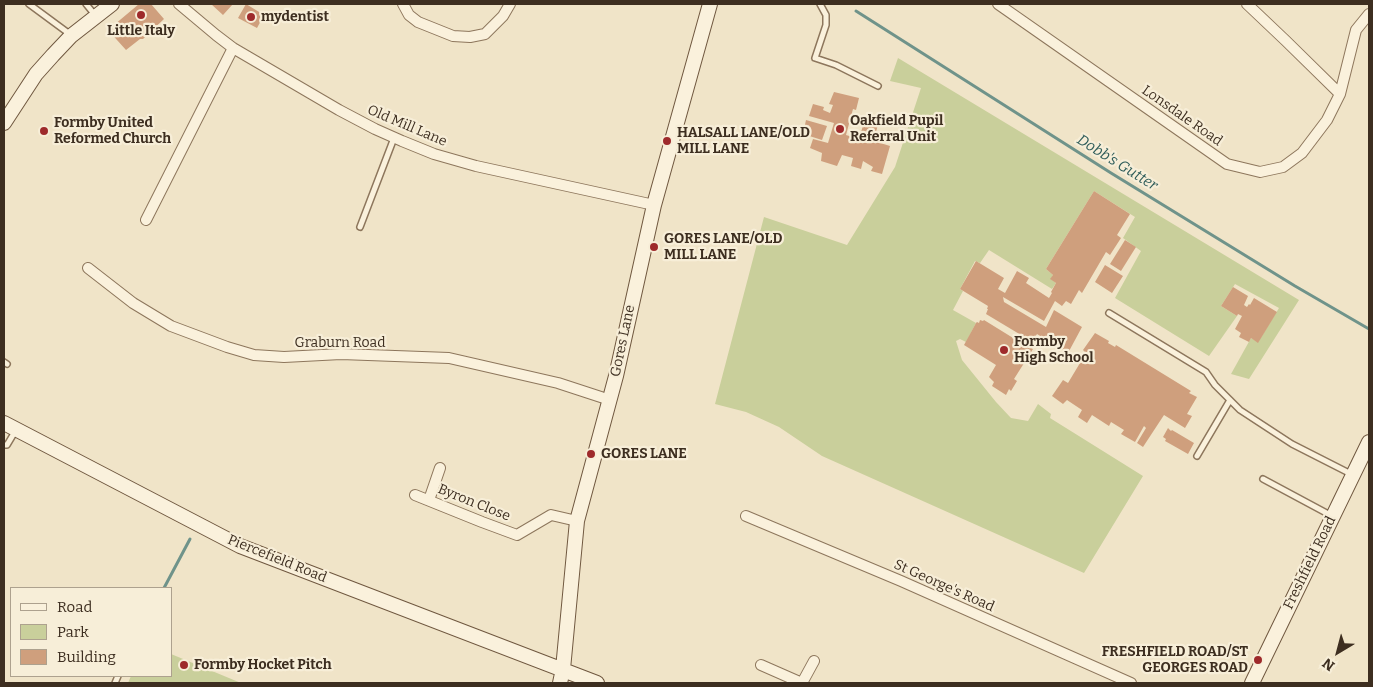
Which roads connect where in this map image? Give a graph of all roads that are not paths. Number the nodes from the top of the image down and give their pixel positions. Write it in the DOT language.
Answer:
graph roads {
  1 [pos="29,4"];
  2 [pos="86,4"];
  3 [pos="112,4"];
  4 [pos="179,4"];
  5 [pos="403,4"];
  6 [pos="510,4"];
  7 [pos="710,4"];
  8 [pos="820,4"];
  9 [pos="998,4"];
  10 [pos="1246,4"];
  11 [pos="1369,14"];
  12 [pos="96,16"];
  13 [pos="71,36"];
  14 [pos="233,48"];
  15 [pos="878,86"];
  16 [pos="1340,94"];
  17 [pos="4,123"];
  18 [pos="394,138"];
  19 [pos="654,205"];
  20 [pos="146,220"];
  21 [pos="360,227"];
  22 [pos="88,268"];
  23 [pos="1109,313"];
  24 [pos="610,400"];
  25 [pos="1230,400"];
  26 [pos="4,423"];
  27 [pos="17,430"];
  28 [pos="1369,442"];
  29 [pos="4,445"];
  30 [pos="1197,456"];
  31 [pos="440,468"];
  32 [pos="1353,476"];
  33 [pos="1263,479"];
  34 [pos="415,495"];
  35 [pos="429,500"];
  36 [pos="746,516"];
  37 [pos="1332,517"];
  38 [pos="577,521"];
  39 [pos="814,661"];
  40 [pos="761,665"];
  41 [pos="563,669"];
  42 [pos="560,683"];
  43 [pos="597,683"];
  44 [pos="802,683"];
  45 [pos="1131,683"];
  46 [pos="1252,683"];
  1 -- 13 [label="lane"];
  2 -- 12 [label="lane"];
  3 -- 12 [label="street"];
  4 -- 14 [label="street, Old Mill Lane"];
  5 -- 6 [label="street"];
  7 -- 19 [label="street, Gores Lane"];
  8 -- 15 [label="lane"];
  9 -- 16 [label="street, Lonsdale Road"];
  10 -- 16 [label="street"];
  11 -- 16 [label="street, Lonsdale Road"];
  12 -- 13 [label="street"];
  13 -- 17 [label="street"];
  14 -- 18 [label="street, Old Mill Lane"];
  14 -- 20 [label="street"];
  18 -- 19 [label="street, Old Mill Lane"];
  18 -- 21 [label="lane"];
  19 -- 24 [label="street, Gores Lane"];
  22 -- 24 [label="street, Graburn Road"];
  23 -- 25 [label="lane"];
  24 -- 38 [label="street, Gores Lane"];
  25 -- 30 [label="lane"];
  25 -- 32 [label="lane"];
  26 -- 27 [label="street, Piercefield Road"];
  27 -- 29 [label="lane"];
  27 -- 41 [label="street, Piercefield Road"];
  28 -- 32 [label="street, Freshfield Road"];
  31 -- 35 [label="street"];
  32 -- 37 [label="street, Freshfield Road"];
  33 -- 37 [label="lane"];
  34 -- 35 [label="street, Byron Close"];
  35 -- 38 [label="street, Byron Close"];
  36 -- 45 [label="street, St George's Road"];
  37 -- 46 [label="street, Freshfield Road"];
  38 -- 41 [label="street, Gores Lane"];
  39 -- 44 [label="street"];
  40 -- 44 [label="street"];
  41 -- 42 [label="street, Gores Lane"];
  41 -- 43 [label="street, Piercefield Road"];
}
